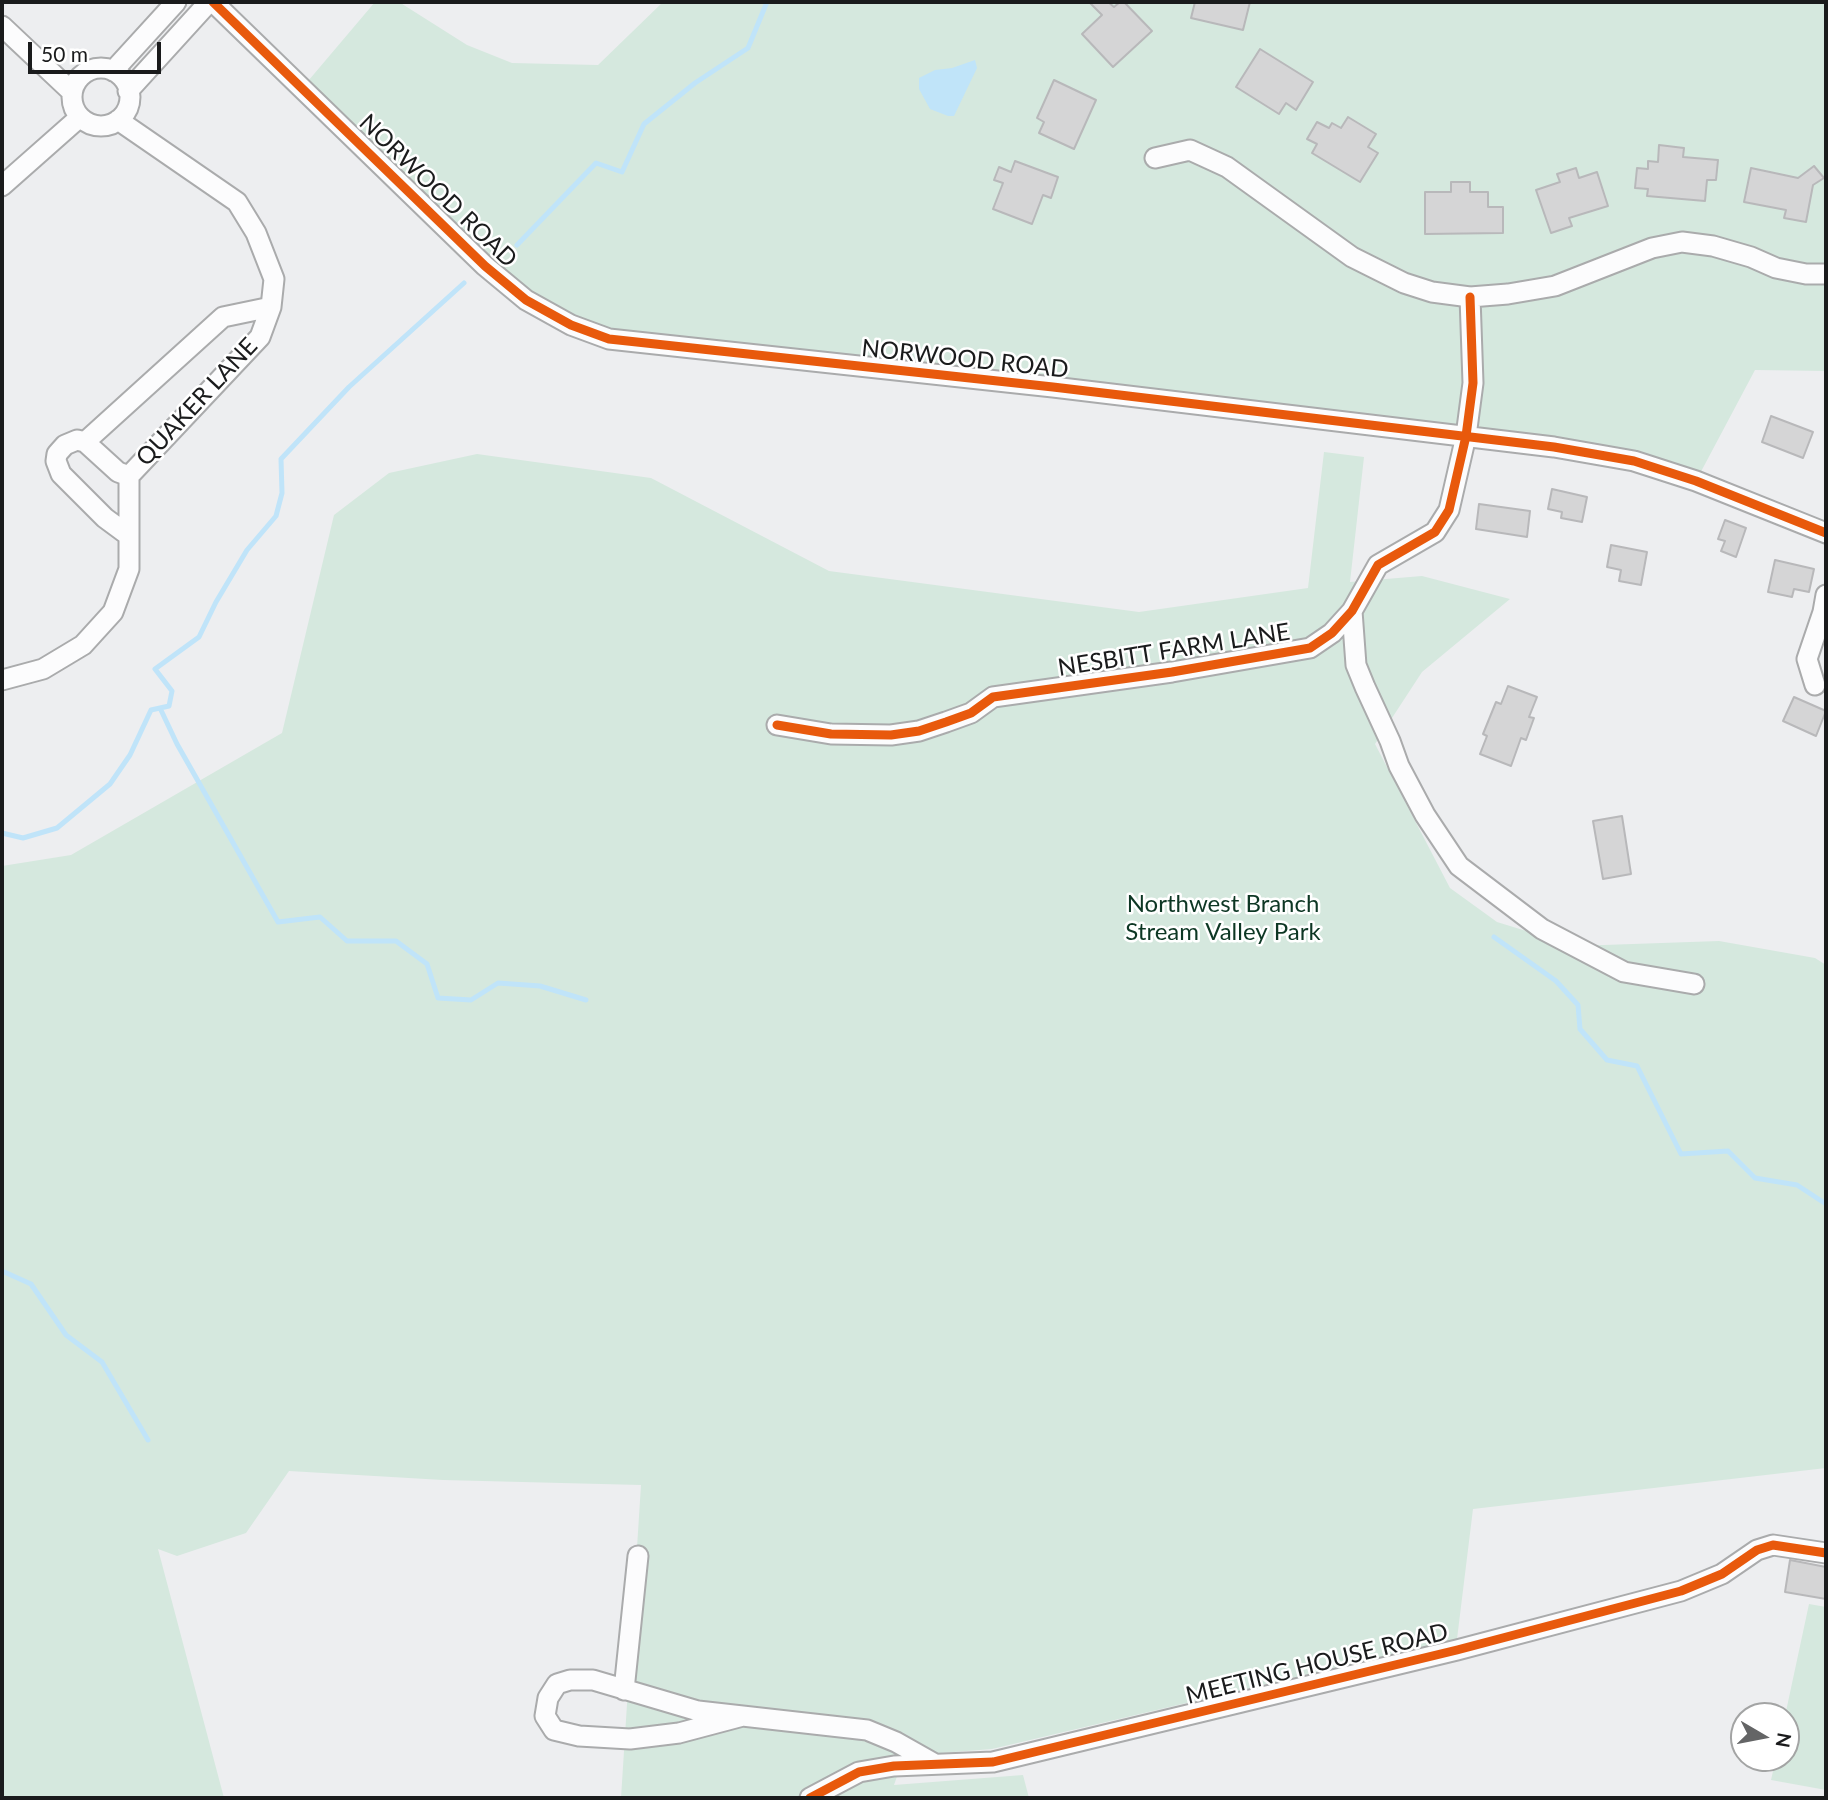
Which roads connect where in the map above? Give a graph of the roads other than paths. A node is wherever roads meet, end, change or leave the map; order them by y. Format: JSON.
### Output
{"nodes":[{"id":1,"x":176,"y":2,"type":"edge"},
{"id":2,"x":211,"y":2,"type":"edge"},
{"id":3,"x":3,"y":30,"type":"edge"},
{"id":4,"x":113,"y":71,"type":"junction"},
{"id":5,"x":128,"y":91,"type":"junction"},
{"id":6,"x":72,"y":92,"type":"junction"},
{"id":7,"x":80,"y":117,"type":"junction"},
{"id":8,"x":118,"y":120,"type":"junction"},
{"id":9,"x":1155,"y":158,"type":"dead end"},
{"id":10,"x":2,"y":186,"type":"edge"},
{"id":11,"x":1826,"y":274,"type":"edge"},
{"id":12,"x":1470,"y":297,"type":"junction"},
{"id":13,"x":271,"y":307,"type":"junction"},
{"id":14,"x":1466,"y":436,"type":"junction"},
{"id":15,"x":85,"y":442,"type":"junction"},
{"id":16,"x":129,"y":476,"type":"junction"},
{"id":17,"x":1826,"y":533,"type":"edge"},
{"id":18,"x":128,"y":535,"type":"junction"},
{"id":19,"x":1826,"y":595,"type":"edge"},
{"id":20,"x":1352,"y":611,"type":"junction"},
{"id":21,"x":2,"y":680,"type":"edge"},
{"id":22,"x":1815,"y":685,"type":"dead end"},
{"id":23,"x":777,"y":724,"type":"dead end"},
{"id":24,"x":1694,"y":984,"type":"dead end"},
{"id":25,"x":1826,"y":1553,"type":"edge"},
{"id":26,"x":638,"y":1556,"type":"dead end"},
{"id":27,"x":624,"y":1690,"type":"junction"},
{"id":28,"x":743,"y":1716,"type":"junction"},
{"id":29,"x":936,"y":1764,"type":"junction"},
{"id":30,"x":810,"y":1798,"type":"edge"}],
"edges":[{"from":1,"to":4,"type":"street"},
{"from":2,"to":5,"type":"street"},
{"from":2,"to":14,"type":"street","name":"NORWOOD ROAD"},
{"from":3,"to":6,"type":"street"},
{"from":4,"to":5,"type":"street"},
{"from":4,"to":6,"type":"street"},
{"from":5,"to":8,"type":"street"},
{"from":6,"to":7,"type":"street"},
{"from":7,"to":8,"type":"street"},
{"from":7,"to":10,"type":"street"},
{"from":8,"to":13,"type":"street"},
{"from":9,"to":12,"type":"street"},
{"from":11,"to":12,"type":"street"},
{"from":12,"to":14,"type":"street","name":"NESBITT FARM LANE"},
{"from":13,"to":15,"type":"street"},
{"from":13,"to":16,"type":"street","name":"QUAKER LANE"},
{"from":14,"to":17,"type":"street","name":"NORWOOD ROAD"},
{"from":14,"to":20,"type":"street","name":"NESBITT FARM LANE"},
{"from":15,"to":16,"type":"street"},
{"from":15,"to":18,"type":"street"},
{"from":16,"to":18,"type":"street","name":"QUAKER LANE"},
{"from":18,"to":21,"type":"street","name":"QUAKER LANE"},
{"from":19,"to":22,"type":"street"},
{"from":20,"to":23,"type":"street","name":"NESBITT FARM LANE"},
{"from":20,"to":24,"type":"street"},
{"from":25,"to":29,"type":"street","name":"MEETING HOUSE ROAD"},
{"from":26,"to":27,"type":"street"},
{"from":27,"to":28,"type":"street"},
{"from":27,"to":28,"type":"street"},
{"from":28,"to":29,"type":"street"},
{"from":29,"to":30,"type":"street","name":"MEETING HOUSE ROAD"}]}
